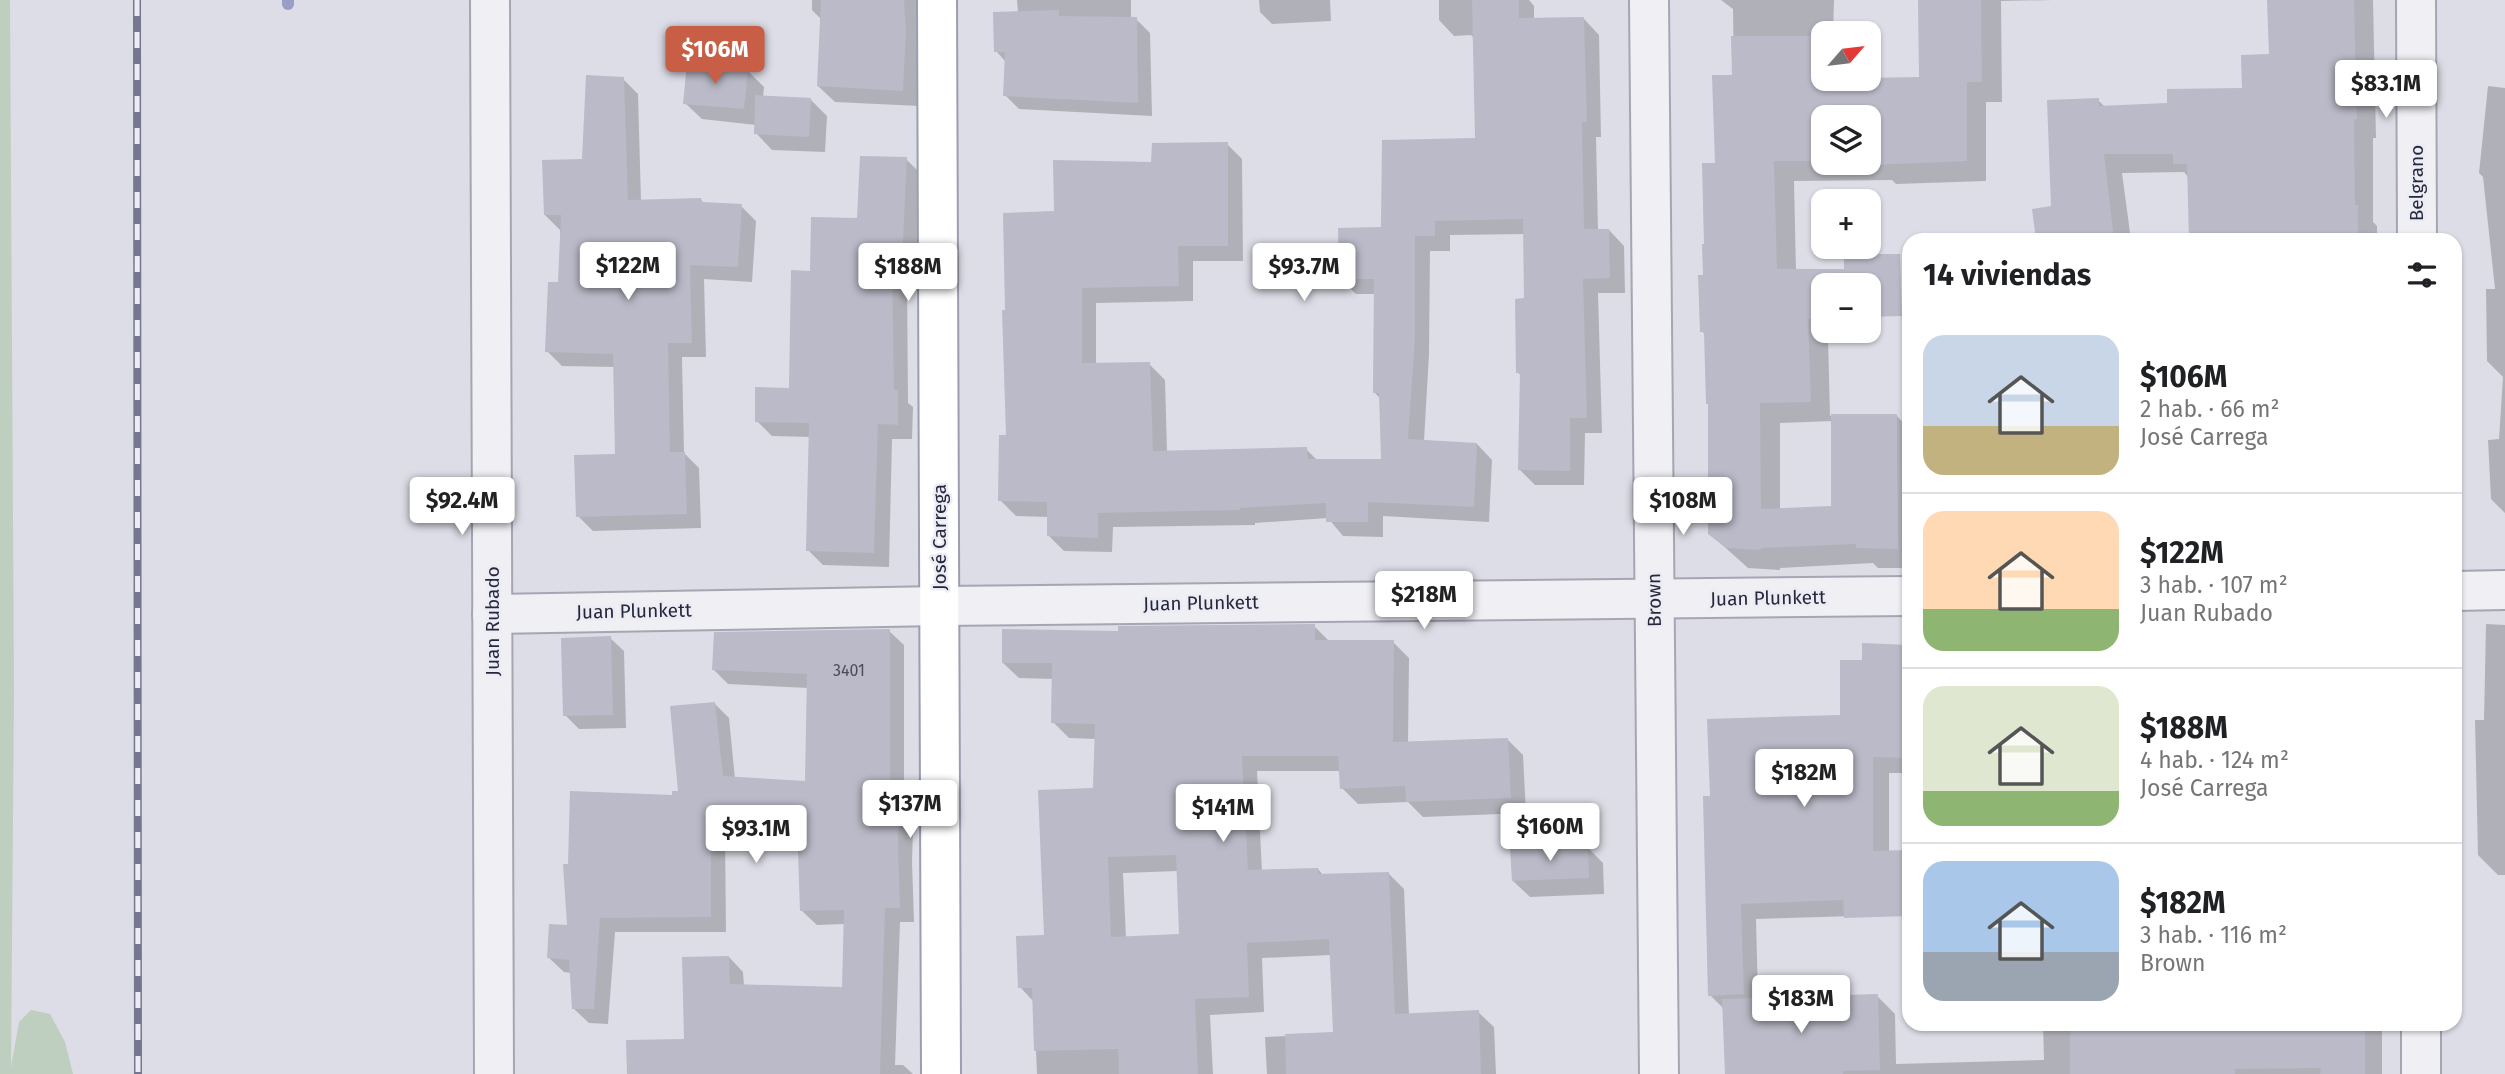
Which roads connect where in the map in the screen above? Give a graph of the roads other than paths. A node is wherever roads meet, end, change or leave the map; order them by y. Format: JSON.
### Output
{"nodes":[{"id":1,"x":490,"y":0,"type":"edge"},
{"id":2,"x":937,"y":0,"type":"edge"},
{"id":3,"x":1648,"y":0,"type":"edge"},
{"id":4,"x":2416,"y":0,"type":"edge"},
{"id":5,"x":2417,"y":233,"type":"edge"},
{"id":6,"x":2505,"y":590,"type":"edge"},
{"id":7,"x":2462,"y":591,"type":"edge"},
{"id":8,"x":1902,"y":596,"type":"edge"},
{"id":9,"x":1654,"y":599,"type":"junction"},
{"id":10,"x":939,"y":606,"type":"junction"},
{"id":11,"x":492,"y":614,"type":"junction"},
{"id":12,"x":2421,"y":1031,"type":"edge"},
{"id":13,"x":494,"y":1074,"type":"edge"},
{"id":14,"x":941,"y":1074,"type":"edge"},
{"id":15,"x":1659,"y":1074,"type":"edge"},
{"id":16,"x":2421,"y":1074,"type":"edge"}],
"edges":[{"from":1,"to":11,"type":"street","name":"Juan Rubado"},
{"from":2,"to":10,"type":"main road","name":"José Carrega"},
{"from":3,"to":9,"type":"street","name":"Brown"},
{"from":4,"to":5,"type":"street","name":"Belgrano"},
{"from":6,"to":7,"type":"street"},
{"from":8,"to":9,"type":"street","name":"Juan Plunkett"},
{"from":9,"to":10,"type":"street","name":"Juan Plunkett"},
{"from":9,"to":15,"type":"street","name":"Brown"},
{"from":10,"to":11,"type":"street","name":"Juan Plunkett"},
{"from":10,"to":14,"type":"main road","name":"José Carrega"},
{"from":11,"to":13,"type":"street","name":"Juan Rubado"},
{"from":12,"to":16,"type":"street"}]}
